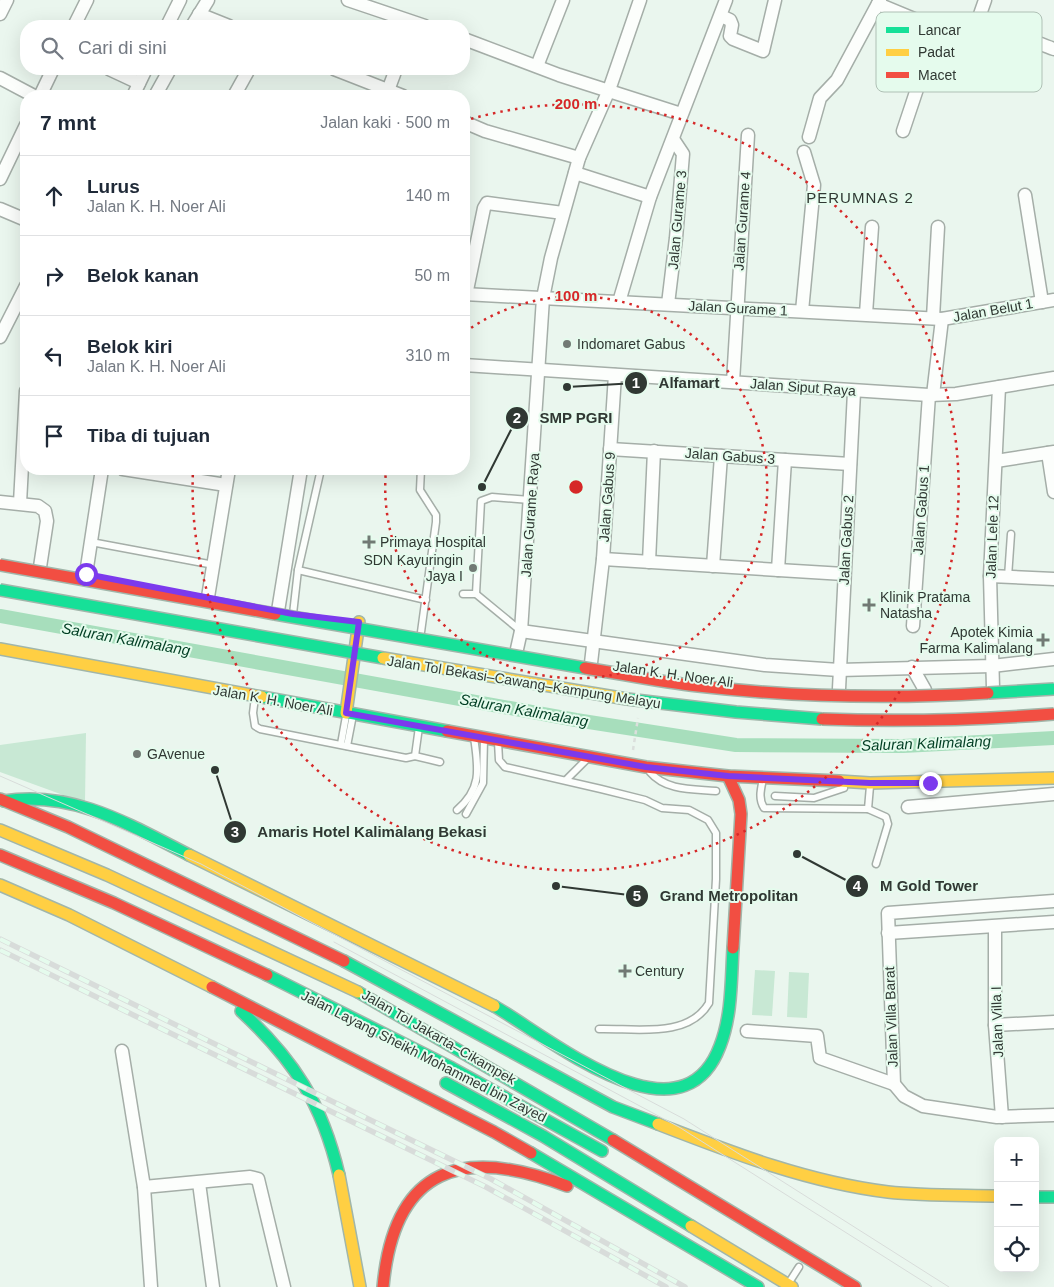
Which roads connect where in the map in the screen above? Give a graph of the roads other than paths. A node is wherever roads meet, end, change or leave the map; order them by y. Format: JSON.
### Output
{"nodes":[{"id":1,"x":87,"y":0,"type":"edge"},
{"id":2,"x":180,"y":0,"type":"edge"},
{"id":3,"x":208,"y":0,"type":"edge"},
{"id":4,"x":563,"y":0,"type":"edge"},
{"id":5,"x":640,"y":0,"type":"edge"},
{"id":6,"x":726,"y":0,"type":"edge"},
{"id":7,"x":775,"y":0,"type":"edge"},
{"id":8,"x":985,"y":0,"type":"edge"},
{"id":9,"x":5,"y":1,"type":"edge"},
{"id":10,"x":353,"y":1,"type":"edge"},
{"id":11,"x":879,"y":2,"type":"edge"},
{"id":12,"x":901,"y":12,"type":"edge"},
{"id":13,"x":981,"y":12,"type":"edge"},
{"id":14,"x":0,"y":14,"type":"edge"},
{"id":15,"x":199,"y":14,"type":"junction"},
{"id":16,"x":721,"y":16,"type":"junction"},
{"id":17,"x":77,"y":20,"type":"edge"},
{"id":18,"x":171,"y":20,"type":"edge"},
{"id":19,"x":196,"y":20,"type":"edge"},
{"id":20,"x":214,"y":20,"type":"edge"},
{"id":21,"x":401,"y":20,"type":"edge"},
{"id":22,"x":470,"y":41,"type":"edge"},
{"id":23,"x":1042,"y":45,"type":"edge"},
{"id":24,"x":1054,"y":49,"type":"edge"},
{"id":25,"x":537,"y":66,"type":"junction"},
{"id":26,"x":50,"y":75,"type":"edge"},
{"id":27,"x":121,"y":75,"type":"edge"},
{"id":28,"x":143,"y":75,"type":"edge"},
{"id":29,"x":167,"y":75,"type":"edge"},
{"id":30,"x":246,"y":75,"type":"edge"},
{"id":31,"x":347,"y":75,"type":"edge"},
{"id":32,"x":394,"y":75,"type":"edge"},
{"id":33,"x":0,"y":78,"type":"edge"},
{"id":34,"x":139,"y":84,"type":"junction"},
{"id":35,"x":23,"y":90,"type":"edge"},
{"id":36,"x":43,"y":90,"type":"edge"},
{"id":37,"x":136,"y":90,"type":"edge"},
{"id":38,"x":158,"y":90,"type":"edge"},
{"id":39,"x":237,"y":90,"type":"edge"},
{"id":40,"x":380,"y":90,"type":"edge"},
{"id":41,"x":388,"y":90,"type":"edge"},
{"id":42,"x":609,"y":90,"type":"junction"},
{"id":43,"x":916,"y":92,"type":"edge"},
{"id":44,"x":682,"y":114,"type":"junction"},
{"id":45,"x":470,"y":125,"type":"edge"},
{"id":46,"x":903,"y":131,"type":"dead end"},
{"id":47,"x":748,"y":135,"type":"dead end"},
{"id":48,"x":20,"y":137,"type":"edge"},
{"id":49,"x":808,"y":137,"type":"dead end"},
{"id":50,"x":673,"y":139,"type":"junction"},
{"id":51,"x":804,"y":152,"type":"dead end"},
{"id":52,"x":579,"y":158,"type":"junction"},
{"id":53,"x":575,"y":173,"type":"junction"},
{"id":54,"x":0,"y":179,"type":"edge"},
{"id":55,"x":1025,"y":195,"type":"dead end"},
{"id":56,"x":650,"y":198,"type":"junction"},
{"id":57,"x":0,"y":208,"type":"edge"},
{"id":58,"x":563,"y":213,"type":"junction"},
{"id":59,"x":20,"y":217,"type":"edge"},
{"id":60,"x":938,"y":227,"type":"dead end"},
{"id":61,"x":872,"y":228,"type":"dead end"},
{"id":62,"x":470,"y":271,"type":"edge"},
{"id":63,"x":470,"y":294,"type":"edge"},
{"id":64,"x":20,"y":298,"type":"edge"},
{"id":65,"x":544,"y":298,"type":"junction"},
{"id":66,"x":1048,"y":301,"type":"edge"},
{"id":67,"x":619,"y":302,"type":"junction"},
{"id":68,"x":668,"y":304,"type":"junction"},
{"id":69,"x":737,"y":308,"type":"junction"},
{"id":70,"x":802,"y":311,"type":"junction"},
{"id":71,"x":866,"y":314,"type":"junction"},
{"id":72,"x":937,"y":318,"type":"junction"},
{"id":73,"x":0,"y":337,"type":"edge"},
{"id":74,"x":470,"y":365,"type":"edge"},
{"id":75,"x":539,"y":370,"type":"junction"},
{"id":76,"x":615,"y":375,"type":"junction"},
{"id":77,"x":1054,"y":378,"type":"edge"},
{"id":78,"x":732,"y":382,"type":"junction"},
{"id":79,"x":999,"y":387,"type":"junction"},
{"id":80,"x":854,"y":392,"type":"junction"},
{"id":81,"x":931,"y":395,"type":"junction"},
{"id":82,"x":610,"y":448,"type":"junction"},
{"id":83,"x":654,"y":451,"type":"junction"},
{"id":84,"x":1051,"y":452,"type":"edge"},
{"id":85,"x":721,"y":456,"type":"junction"},
{"id":86,"x":785,"y":460,"type":"junction"},
{"id":87,"x":996,"y":461,"type":"junction"},
{"id":88,"x":850,"y":464,"type":"junction"},
{"id":89,"x":20,"y":466,"type":"edge"},
{"id":90,"x":101,"y":475,"type":"edge"},
{"id":91,"x":164,"y":475,"type":"edge"},
{"id":92,"x":228,"y":475,"type":"edge"},
{"id":93,"x":300,"y":475,"type":"edge"},
{"id":94,"x":320,"y":475,"type":"edge"},
{"id":95,"x":420,"y":475,"type":"edge"},
{"id":96,"x":226,"y":484,"type":"junction"},
{"id":97,"x":1054,"y":492,"type":"edge"},
{"id":98,"x":531,"y":500,"type":"junction"},
{"id":99,"x":0,"y":502,"type":"edge"},
{"id":100,"x":17,"y":503,"type":"junction"},
{"id":101,"x":1011,"y":534,"type":"dead end"},
{"id":102,"x":91,"y":542,"type":"junction"},
{"id":103,"x":0,"y":558,"type":"edge"},
{"id":104,"x":603,"y":560,"type":"junction"},
{"id":105,"x":649,"y":562,"type":"junction"},
{"id":106,"x":214,"y":564,"type":"junction"},
{"id":107,"x":0,"y":565,"type":"edge"},
{"id":108,"x":713,"y":566,"type":"junction"},
{"id":109,"x":40,"y":567,"type":"junction"},
{"id":110,"x":298,"y":570,"type":"junction"},
{"id":111,"x":778,"y":570,"type":"junction"},
{"id":112,"x":86,"y":574,"type":"junction"},
{"id":113,"x":844,"y":574,"type":"junction"},
{"id":114,"x":990,"y":576,"type":"junction"},
{"id":115,"x":1008,"y":576,"type":"junction"},
{"id":116,"x":1054,"y":579,"type":"edge"},
{"id":117,"x":0,"y":590,"type":"edge"},
{"id":118,"x":463,"y":594,"type":"dead end"},
{"id":119,"x":476,"y":594,"type":"junction"},
{"id":120,"x":208,"y":597,"type":"junction"},
{"id":121,"x":426,"y":600,"type":"junction"},
{"id":122,"x":278,"y":611,"type":"junction"},
{"id":123,"x":293,"y":614,"type":"junction"},
{"id":124,"x":363,"y":623,"type":"junction"},
{"id":125,"x":913,"y":626,"type":"dead end"},
{"id":126,"x":521,"y":631,"type":"junction"},
{"id":127,"x":420,"y":632,"type":"junction"},
{"id":128,"x":594,"y":642,"type":"junction"},
{"id":129,"x":0,"y":649,"type":"edge"},
{"id":130,"x":517,"y":649,"type":"junction"},
{"id":131,"x":1054,"y":660,"type":"edge"},
{"id":132,"x":592,"y":663,"type":"junction"},
{"id":133,"x":992,"y":666,"type":"junction"},
{"id":134,"x":912,"y":667,"type":"junction"},
{"id":135,"x":839,"y":670,"type":"junction"},
{"id":136,"x":1054,"y":682,"type":"edge"},
{"id":137,"x":993,"y":688,"type":"junction"},
{"id":138,"x":838,"y":689,"type":"junction"},
{"id":139,"x":925,"y":690,"type":"junction"},
{"id":140,"x":1054,"y":690,"type":"edge"},
{"id":141,"x":255,"y":697,"type":"junction"},
{"id":142,"x":351,"y":708,"type":"junction"},
{"id":143,"x":1054,"y":714,"type":"edge"},
{"id":144,"x":420,"y":726,"type":"junction"},
{"id":145,"x":479,"y":737,"type":"junction"},
{"id":146,"x":498,"y":740,"type":"junction"},
{"id":147,"x":344,"y":745,"type":"junction"},
{"id":148,"x":415,"y":756,"type":"junction"},
{"id":149,"x":590,"y":757,"type":"junction"},
{"id":150,"x":499,"y":760,"type":"junction"},
{"id":151,"x":440,"y":762,"type":"dead end"},
{"id":152,"x":485,"y":762,"type":"junction"},
{"id":153,"x":646,"y":767,"type":"junction"},
{"id":154,"x":728,"y":776,"type":"junction"},
{"id":155,"x":764,"y":778,"type":"junction"},
{"id":156,"x":1054,"y":778,"type":"edge"},
{"id":157,"x":566,"y":780,"type":"junction"},
{"id":158,"x":866,"y":783,"type":"junction"},
{"id":159,"x":716,"y":791,"type":"dead end"},
{"id":160,"x":1054,"y":794,"type":"edge"},
{"id":161,"x":775,"y":796,"type":"dead end"},
{"id":162,"x":2,"y":800,"type":"edge"},
{"id":163,"x":908,"y":806,"type":"dead end"},
{"id":164,"x":868,"y":809,"type":"junction"},
{"id":165,"x":457,"y":810,"type":"dead end"},
{"id":166,"x":466,"y":814,"type":"dead end"},
{"id":167,"x":0,"y":830,"type":"edge"},
{"id":168,"x":0,"y":855,"type":"edge"},
{"id":169,"x":876,"y":864,"type":"dead end"},
{"id":170,"x":7,"y":871,"type":"dead end"},
{"id":171,"x":39,"y":884,"type":"dead end"},
{"id":172,"x":0,"y":885,"type":"edge"},
{"id":173,"x":1054,"y":901,"type":"edge"},
{"id":174,"x":1054,"y":922,"type":"edge"},
{"id":175,"x":995,"y":927,"type":"junction"},
{"id":176,"x":888,"y":933,"type":"junction"},
{"id":177,"x":156,"y":957,"type":"junction"},
{"id":178,"x":1054,"y":1022,"type":"edge"},
{"id":179,"x":995,"y":1025,"type":"junction"},
{"id":180,"x":599,"y":1029,"type":"dead end"},
{"id":181,"x":747,"y":1031,"type":"dead end"},
{"id":182,"x":122,"y":1051,"type":"dead end"},
{"id":183,"x":439,"y":1080,"type":"dead end"},
{"id":184,"x":894,"y":1084,"type":"junction"},
{"id":185,"x":1054,"y":1115,"type":"edge"},
{"id":186,"x":1002,"y":1117,"type":"junction"},
{"id":187,"x":609,"y":1155,"type":"dead end"},
{"id":188,"x":199,"y":1182,"type":"junction"},
{"id":189,"x":144,"y":1187,"type":"junction"},
{"id":190,"x":994,"y":1196,"type":"edge"},
{"id":191,"x":1039,"y":1197,"type":"edge"},
{"id":192,"x":1054,"y":1197,"type":"edge"},
{"id":193,"x":628,"y":1211,"type":"junction"},
{"id":194,"x":795,"y":1264,"type":"joint"},
{"id":195,"x":790,"y":1286,"type":"edge"},
{"id":196,"x":151,"y":1287,"type":"edge"},
{"id":197,"x":213,"y":1287,"type":"edge"},
{"id":198,"x":284,"y":1287,"type":"edge"},
{"id":199,"x":360,"y":1287,"type":"edge"},
{"id":200,"x":383,"y":1287,"type":"edge"},
{"id":201,"x":758,"y":1287,"type":"edge"},
{"id":202,"x":833,"y":1287,"type":"edge"},
{"id":203,"x":855,"y":1287,"type":"edge"}],
"edges":[{"from":1,"to":17,"type":"street"},
{"from":2,"to":18,"type":"street"},
{"from":3,"to":15,"type":"street"},
{"from":4,"to":25,"type":"street"},
{"from":5,"to":42,"type":"street","name":"Jalan Gurame Raya"},
{"from":6,"to":16,"type":"street"},
{"from":7,"to":16,"type":"street"},
{"from":8,"to":13,"type":"street"},
{"from":9,"to":14,"type":"street"},
{"from":10,"to":21,"type":"street"},
{"from":11,"to":12,"type":"street"},
{"from":11,"to":49,"type":"street"},
{"from":15,"to":19,"type":"street"},
{"from":15,"to":20,"type":"street"},
{"from":16,"to":44,"type":"street"},
{"from":22,"to":25,"type":"street"},
{"from":23,"to":24,"type":"street"},
{"from":25,"to":42,"type":"street"},
{"from":26,"to":36,"type":"street"},
{"from":27,"to":34,"type":"street"},
{"from":28,"to":34,"type":"street"},
{"from":29,"to":38,"type":"street"},
{"from":30,"to":39,"type":"street"},
{"from":31,"to":40,"type":"street"},
{"from":32,"to":41,"type":"street"},
{"from":33,"to":35,"type":"street"},
{"from":34,"to":37,"type":"street"},
{"from":42,"to":44,"type":"street"},
{"from":42,"to":52,"type":"street","name":"Jalan Gurame Raya"},
{"from":43,"to":46,"type":"street"},
{"from":44,"to":50,"type":"street"},
{"from":45,"to":52,"type":"street"},
{"from":47,"to":69,"type":"street","name":"Jalan Gurame 4"},
{"from":48,"to":54,"type":"street"},
{"from":50,"to":56,"type":"street"},
{"from":50,"to":68,"type":"street","name":"Jalan Gurame 3"},
{"from":51,"to":70,"type":"street"},
{"from":52,"to":53,"type":"street","name":"Jalan Gurame Raya"},
{"from":53,"to":56,"type":"street"},
{"from":53,"to":58,"type":"street","name":"Jalan Gurame Raya"},
{"from":55,"to":66,"type":"street"},
{"from":56,"to":67,"type":"street"},
{"from":57,"to":59,"type":"street"},
{"from":58,"to":62,"type":"street"},
{"from":58,"to":65,"type":"street","name":"Jalan Gurame Raya"},
{"from":60,"to":72,"type":"street","name":"Jalan Gabus 1"},
{"from":61,"to":71,"type":"street"},
{"from":63,"to":65,"type":"street","name":"Jalan Gurame 1"},
{"from":64,"to":73,"type":"street"},
{"from":65,"to":67,"type":"street","name":"Jalan Gurame 1"},
{"from":65,"to":75,"type":"street","name":"Jalan Gurame Raya"},
{"from":66,"to":72,"type":"street","name":"Jalan Belut 1"},
{"from":67,"to":68,"type":"street","name":"Jalan Gurame 1"},
{"from":68,"to":69,"type":"street","name":"Jalan Gurame 1"},
{"from":69,"to":70,"type":"street","name":"Jalan Gurame 1"},
{"from":69,"to":78,"type":"street","name":"Jalan Gurame 4"},
{"from":70,"to":71,"type":"street","name":"Jalan Gurame 1"},
{"from":71,"to":72,"type":"street","name":"Jalan Gurame 1"},
{"from":72,"to":81,"type":"street","name":"Jalan Gabus 1"},
{"from":74,"to":75,"type":"street","name":"Jalan Siput Raya"},
{"from":75,"to":76,"type":"street","name":"Jalan Siput Raya"},
{"from":75,"to":98,"type":"street","name":"Jalan Gurame Raya"},
{"from":76,"to":78,"type":"street","name":"Jalan Siput Raya"},
{"from":76,"to":82,"type":"street","name":"Jalan Gabus 9"},
{"from":77,"to":79,"type":"street","name":"Jalan Siput Raya"},
{"from":78,"to":80,"type":"street","name":"Jalan Siput Raya"},
{"from":79,"to":81,"type":"street","name":"Jalan Siput Raya"},
{"from":79,"to":87,"type":"street","name":"Jalan Lele 12"},
{"from":80,"to":81,"type":"street","name":"Jalan Siput Raya"},
{"from":80,"to":88,"type":"street","name":"Jalan Gabus 2"},
{"from":81,"to":125,"type":"street","name":"Jalan Gabus 1"},
{"from":82,"to":83,"type":"street","name":"Jalan Gabus 3"},
{"from":82,"to":104,"type":"street","name":"Jalan Gabus 9"},
{"from":83,"to":85,"type":"street","name":"Jalan Gabus 3"},
{"from":83,"to":105,"type":"street"},
{"from":84,"to":87,"type":"street"},
{"from":84,"to":97,"type":"street"},
{"from":85,"to":86,"type":"street","name":"Jalan Gabus 3"},
{"from":85,"to":108,"type":"street"},
{"from":86,"to":88,"type":"street","name":"Jalan Gabus 3"},
{"from":86,"to":111,"type":"street"},
{"from":87,"to":114,"type":"street","name":"Jalan Lele 12"},
{"from":88,"to":113,"type":"street","name":"Jalan Gabus 2"},
{"from":89,"to":100,"type":"street"},
{"from":90,"to":102,"type":"street"},
{"from":91,"to":96,"type":"street"},
{"from":92,"to":96,"type":"street"},
{"from":93,"to":122,"type":"street"},
{"from":94,"to":110,"type":"lane"},
{"from":95,"to":121,"type":"lane"},
{"from":96,"to":106,"type":"street"},
{"from":98,"to":119,"type":"lane"},
{"from":98,"to":126,"type":"street","name":"Jalan Gurame Raya"},
{"from":99,"to":100,"type":"street"},
{"from":100,"to":109,"type":"street"},
{"from":101,"to":115,"type":"lane"},
{"from":102,"to":106,"type":"lane"},
{"from":102,"to":112,"type":"street"},
{"from":103,"to":109,"type":"main road","name":"Jalan K. H. Noer Ali"},
{"from":104,"to":105,"type":"street"},
{"from":104,"to":128,"type":"street","name":"Jalan Gabus 9"},
{"from":105,"to":108,"type":"street"},
{"from":106,"to":120,"type":"street"},
{"from":107,"to":140,"type":"main road","name":"Jalan Tol Bekasi–Cawang–Kampung Melayu","bridge":true},
{"from":108,"to":111,"type":"street"},
{"from":109,"to":112,"type":"main road","name":"Jalan K. H. Noer Ali"},
{"from":110,"to":121,"type":"lane"},
{"from":110,"to":123,"type":"lane"},
{"from":111,"to":113,"type":"street"},
{"from":112,"to":120,"type":"main road","name":"Jalan K. H. Noer Ali"},
{"from":113,"to":135,"type":"street","name":"Jalan Gabus 2"},
{"from":114,"to":115,"type":"street"},
{"from":114,"to":133,"type":"street","name":"Jalan Lele 12"},
{"from":115,"to":116,"type":"street"},
{"from":117,"to":143,"type":"main road","name":"Jalan Tol Bekasi–Cawang–Kampung Melayu","bridge":true},
{"from":118,"to":119,"type":"lane"},
{"from":119,"to":126,"type":"lane"},
{"from":120,"to":122,"type":"main road","name":"Jalan K. H. Noer Ali"},
{"from":121,"to":127,"type":"lane"},
{"from":122,"to":123,"type":"main road","name":"Jalan K. H. Noer Ali"},
{"from":123,"to":124,"type":"main road","name":"Jalan K. H. Noer Ali"},
{"from":124,"to":127,"type":"main road","name":"Jalan K. H. Noer Ali"},
{"from":124,"to":142,"type":"main road"},
{"from":126,"to":128,"type":"street"},
{"from":126,"to":130,"type":"street","name":"Jalan Gurame Raya"},
{"from":127,"to":130,"type":"main road","name":"Jalan K. H. Noer Ali"},
{"from":128,"to":132,"type":"street","name":"Jalan Gabus 9"},
{"from":128,"to":135,"type":"street"},
{"from":129,"to":141,"type":"main road","name":"Jalan K. H. Noer Ali"},
{"from":130,"to":132,"type":"main road","name":"Jalan K. H. Noer Ali"},
{"from":131,"to":133,"type":"street"},
{"from":132,"to":138,"type":"main road","name":"Jalan K. H. Noer Ali"},
{"from":133,"to":134,"type":"street"},
{"from":133,"to":137,"type":"street","name":"Jalan Lele 12"},
{"from":134,"to":135,"type":"street"},
{"from":134,"to":139,"type":"street"},
{"from":135,"to":138,"type":"street","name":"Jalan Gabus 2"},
{"from":136,"to":137,"type":"main road","name":"Jalan K. H. Noer Ali"},
{"from":137,"to":139,"type":"main road","name":"Jalan K. H. Noer Ali"},
{"from":138,"to":139,"type":"main road","name":"Jalan K. H. Noer Ali"},
{"from":141,"to":142,"type":"main road","name":"Jalan K. H. Noer Ali"},
{"from":141,"to":147,"type":"lane"},
{"from":142,"to":144,"type":"main road","name":"Jalan K. H. Noer Ali"},
{"from":142,"to":147,"type":"lane"},
{"from":144,"to":145,"type":"main road","name":"Jalan K. H. Noer Ali"},
{"from":144,"to":148,"type":"lane"},
{"from":145,"to":146,"type":"main road","name":"Jalan K. H. Noer Ali"},
{"from":145,"to":152,"type":"lane"},
{"from":145,"to":165,"type":"lane"},
{"from":146,"to":149,"type":"main road","name":"Jalan K. H. Noer Ali"},
{"from":146,"to":150,"type":"lane"},
{"from":147,"to":148,"type":"lane"},
{"from":148,"to":151,"type":"lane"},
{"from":149,"to":153,"type":"main road","name":"Jalan K. H. Noer Ali"},
{"from":149,"to":157,"type":"lane"},
{"from":150,"to":152,"type":"lane"},
{"from":150,"to":157,"type":"lane"},
{"from":152,"to":166,"type":"lane"},
{"from":153,"to":154,"type":"main road","name":"Jalan K. H. Noer Ali"},
{"from":153,"to":159,"type":"lane"},
{"from":154,"to":155,"type":"main road","name":"Jalan K. H. Noer Ali"},
{"from":154,"to":162,"type":"main road"},
{"from":155,"to":158,"type":"main road","name":"Jalan K. H. Noer Ali"},
{"from":155,"to":164,"type":"lane"},
{"from":156,"to":158,"type":"main road","name":"Jalan K. H. Noer Ali"},
{"from":157,"to":180,"type":"lane"},
{"from":158,"to":161,"type":"lane"},
{"from":158,"to":164,"type":"lane"},
{"from":160,"to":163,"type":"street"},
{"from":162,"to":190,"type":"main road"},
{"from":164,"to":169,"type":"lane"},
{"from":167,"to":203,"type":"main road","name":"Jalan Tol Jakarta–Cikampek"},
{"from":168,"to":187,"type":"main road","name":"Jalan Layang Sheikh Mohammed bin Zayed"},
{"from":170,"to":171,"type":"main road"},
{"from":172,"to":177,"type":"main road"},
{"from":173,"to":176,"type":"street","name":"Jalan Villa Barat"},
{"from":174,"to":175,"type":"street"},
{"from":175,"to":176,"type":"street"},
{"from":175,"to":179,"type":"street","name":"Jalan Villa I"},
{"from":176,"to":184,"type":"street","name":"Jalan Villa Barat"},
{"from":177,"to":193,"type":"main road"},
{"from":177,"to":199,"type":"main road"},
{"from":178,"to":179,"type":"street"},
{"from":179,"to":186,"type":"street","name":"Jalan Villa I"},
{"from":181,"to":184,"type":"street"},
{"from":182,"to":189,"type":"street"},
{"from":183,"to":195,"type":"main road","name":"Jalan Layang Sheikh Mohammed bin Zayed"},
{"from":184,"to":186,"type":"street","name":"Jalan Villa Barat"},
{"from":185,"to":186,"type":"street"},
{"from":188,"to":189,"type":"street"},
{"from":188,"to":197,"type":"street"},
{"from":188,"to":198,"type":"street"},
{"from":189,"to":196,"type":"street"},
{"from":191,"to":192,"type":"main road"},
{"from":193,"to":200,"type":"main road"},
{"from":193,"to":201,"type":"main road"},
{"from":194,"to":195,"type":"lane"},
{"from":194,"to":202,"type":"main road"}]}
